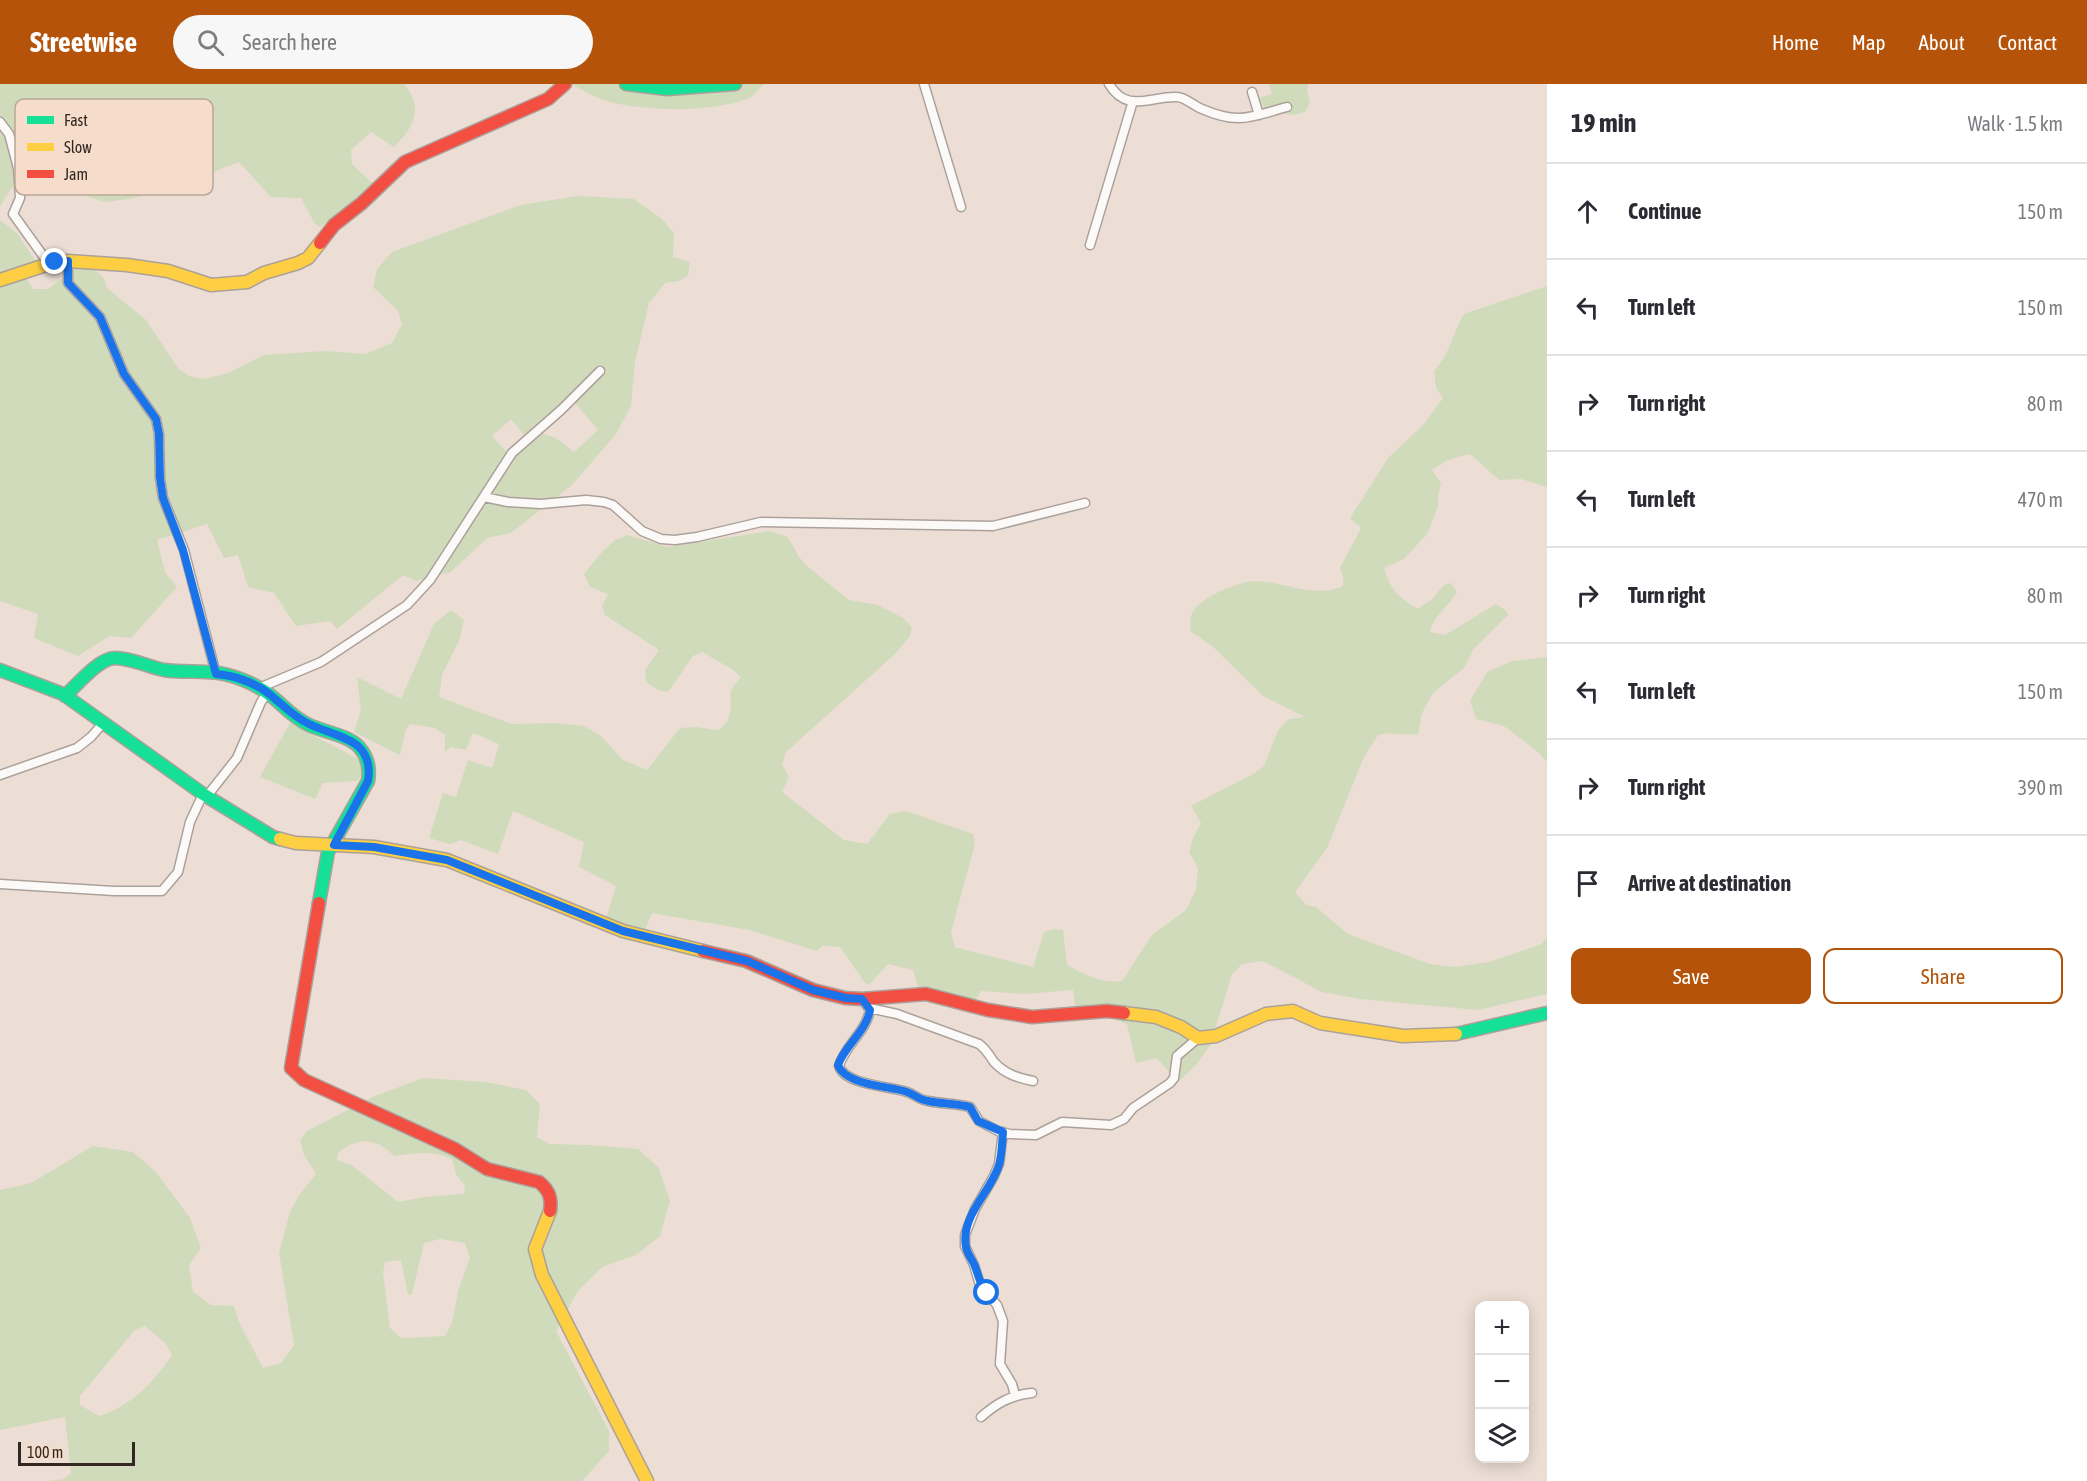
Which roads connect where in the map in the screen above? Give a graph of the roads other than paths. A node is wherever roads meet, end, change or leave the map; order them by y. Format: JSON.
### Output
{"nodes":[{"id":1,"x":565,"y":84,"type":"edge"},
{"id":2,"x":626,"y":84,"type":"edge"},
{"id":3,"x":735,"y":84,"type":"edge"},
{"id":4,"x":924,"y":84,"type":"edge"},
{"id":5,"x":1109,"y":84,"type":"edge"},
{"id":6,"x":1252,"y":92,"type":"dead end"},
{"id":7,"x":1133,"y":101,"type":"junction"},
{"id":8,"x":1287,"y":107,"type":"dead end"},
{"id":9,"x":1259,"y":115,"type":"junction"},
{"id":10,"x":0,"y":122,"type":"edge"},
{"id":11,"x":15,"y":157,"type":"edge"},
{"id":12,"x":20,"y":195,"type":"edge"},
{"id":13,"x":961,"y":207,"type":"dead end"},
{"id":14,"x":1090,"y":245,"type":"dead end"},
{"id":15,"x":68,"y":261,"type":"junction"},
{"id":16,"x":49,"y":264,"type":"junction"},
{"id":17,"x":0,"y":280,"type":"edge"},
{"id":18,"x":600,"y":371,"type":"dead end"},
{"id":19,"x":484,"y":497,"type":"junction"},
{"id":20,"x":1085,"y":503,"type":"dead end"},
{"id":21,"x":0,"y":670,"type":"edge"},
{"id":22,"x":216,"y":674,"type":"junction"},
{"id":23,"x":263,"y":690,"type":"junction"},
{"id":24,"x":65,"y":696,"type":"junction"},
{"id":25,"x":104,"y":722,"type":"junction"},
{"id":26,"x":0,"y":775,"type":"edge"},
{"id":27,"x":205,"y":795,"type":"junction"},
{"id":28,"x":334,"y":845,"type":"junction"},
{"id":29,"x":0,"y":884,"type":"edge"},
{"id":30,"x":865,"y":1003,"type":"junction"},
{"id":31,"x":1547,"y":1013,"type":"edge"},
{"id":32,"x":1198,"y":1038,"type":"junction"},
{"id":33,"x":1033,"y":1081,"type":"dead end"},
{"id":34,"x":1003,"y":1132,"type":"junction"},
{"id":35,"x":1032,"y":1393,"type":"dead end"},
{"id":36,"x":1015,"y":1395,"type":"junction"},
{"id":37,"x":981,"y":1418,"type":"dead end"},
{"id":38,"x":646,"y":1481,"type":"edge"}],
"edges":[{"from":1,"to":15,"type":"street"},
{"from":2,"to":3,"type":"street"},
{"from":4,"to":13,"type":"street"},
{"from":5,"to":7,"type":"street"},
{"from":6,"to":9,"type":"street"},
{"from":7,"to":9,"type":"street"},
{"from":7,"to":14,"type":"street"},
{"from":8,"to":9,"type":"street"},
{"from":10,"to":11,"type":"street"},
{"from":12,"to":16,"type":"street"},
{"from":15,"to":16,"type":"street"},
{"from":15,"to":22,"type":"street"},
{"from":16,"to":17,"type":"street"},
{"from":18,"to":19,"type":"street"},
{"from":19,"to":20,"type":"street"},
{"from":19,"to":23,"type":"street"},
{"from":21,"to":24,"type":"street"},
{"from":22,"to":23,"type":"street"},
{"from":22,"to":24,"type":"street"},
{"from":23,"to":27,"type":"street"},
{"from":23,"to":28,"type":"street"},
{"from":24,"to":25,"type":"street"},
{"from":25,"to":26,"type":"street"},
{"from":25,"to":27,"type":"street"},
{"from":27,"to":28,"type":"street"},
{"from":27,"to":29,"type":"street"},
{"from":28,"to":30,"type":"street"},
{"from":28,"to":38,"type":"street"},
{"from":30,"to":32,"type":"street"},
{"from":30,"to":33,"type":"street"},
{"from":30,"to":34,"type":"street"},
{"from":31,"to":32,"type":"street"},
{"from":32,"to":34,"type":"street"},
{"from":34,"to":36,"type":"street"},
{"from":35,"to":36,"type":"street"},
{"from":36,"to":37,"type":"street"}]}
